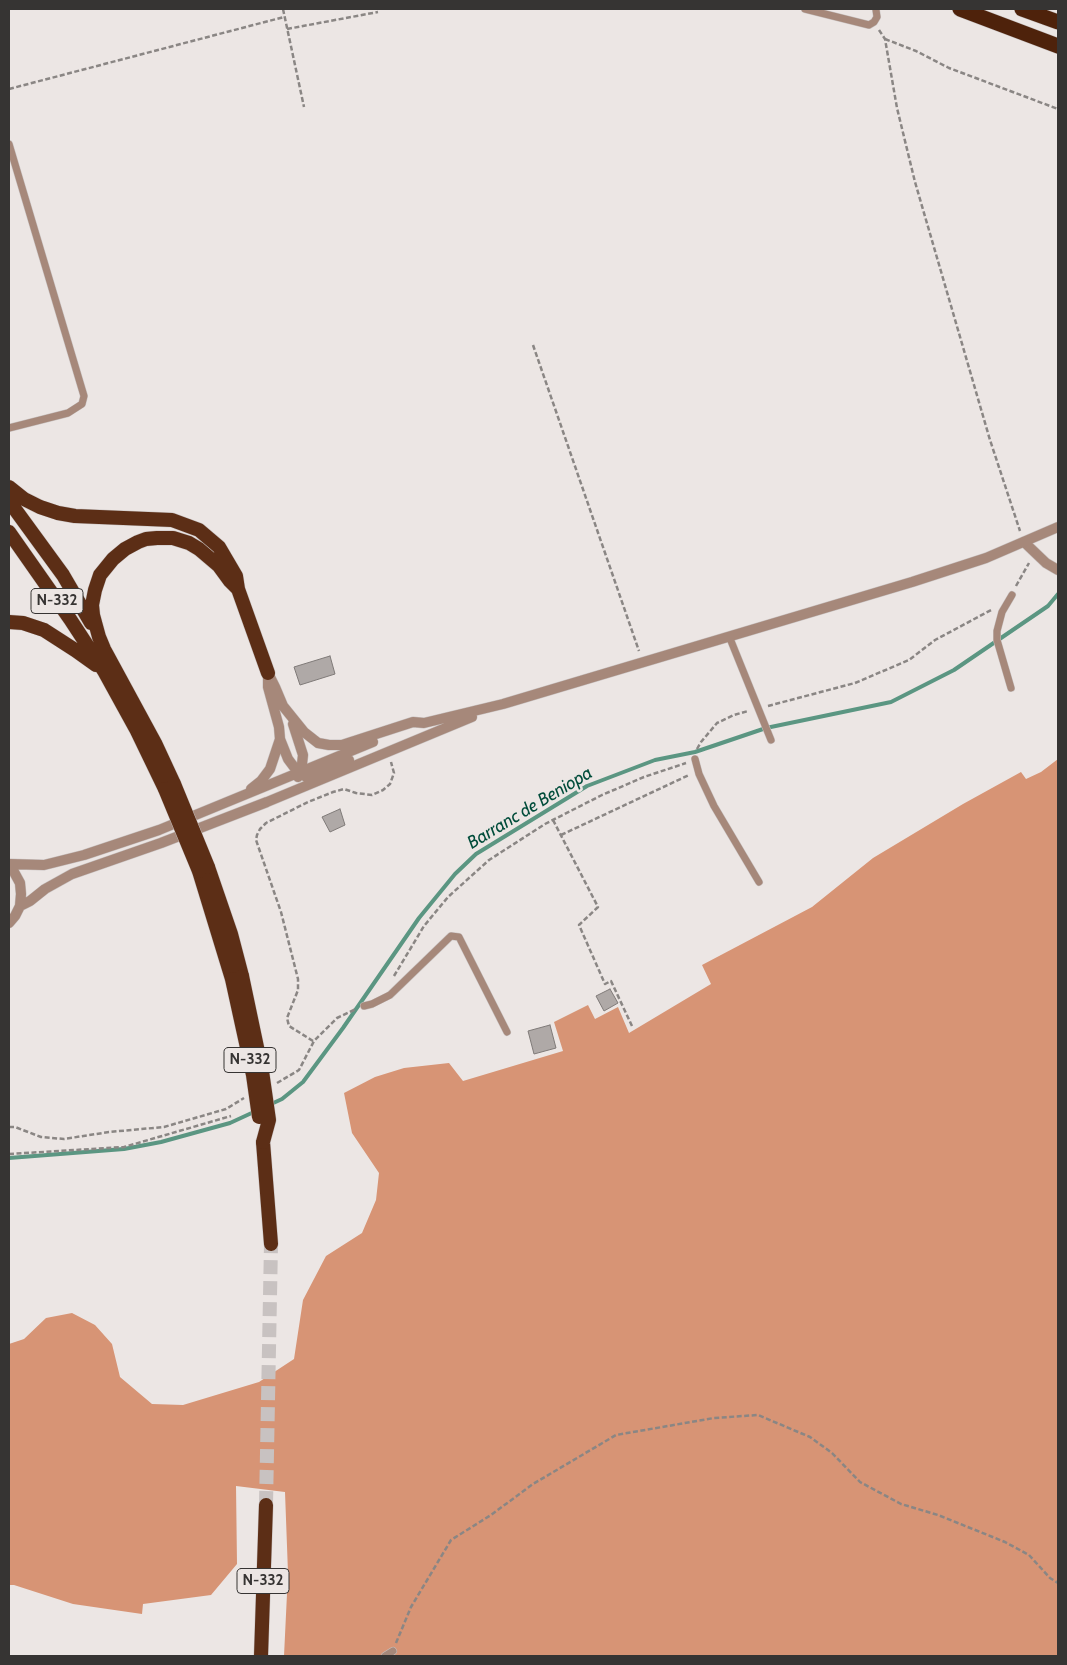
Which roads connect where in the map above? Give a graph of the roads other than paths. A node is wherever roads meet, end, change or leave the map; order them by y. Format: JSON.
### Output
{"nodes":[{"id":1,"x":805,"y":9,"type":"edge"},
{"id":2,"x":960,"y":9,"type":"edge"},
{"id":3,"x":1022,"y":9,"type":"edge"},
{"id":4,"x":876,"y":10,"type":"edge"},
{"id":5,"x":1058,"y":22,"type":"edge"},
{"id":6,"x":1058,"y":46,"type":"edge"},
{"id":7,"x":9,"y":144,"type":"edge"},
{"id":8,"x":9,"y":428,"type":"edge"},
{"id":9,"x":9,"y":487,"type":"edge"},
{"id":10,"x":9,"y":501,"type":"edge"},
{"id":11,"x":1058,"y":527,"type":"edge"},
{"id":12,"x":9,"y":532,"type":"edge"},
{"id":13,"x":1024,"y":542,"type":"junction"},
{"id":14,"x":1058,"y":570,"type":"edge"},
{"id":15,"x":238,"y":589,"type":"junction"},
{"id":16,"x":1012,"y":595,"type":"road end"},
{"id":17,"x":9,"y":622,"type":"edge"},
{"id":18,"x":729,"y":636,"type":"junction"},
{"id":19,"x":98,"y":637,"type":"junction"},
{"id":20,"x":104,"y":671,"type":"junction"},
{"id":21,"x":268,"y":673,"type":"junction"},
{"id":22,"x":1011,"y":688,"type":"dead end"},
{"id":23,"x":503,"y":704,"type":"junction"},
{"id":24,"x":290,"y":716,"type":"junction"},
{"id":25,"x":424,"y":723,"type":"junction"},
{"id":26,"x":280,"y":739,"type":"junction"},
{"id":27,"x":771,"y":740,"type":"dead end"},
{"id":28,"x":410,"y":741,"type":"junction"},
{"id":29,"x":695,"y":759,"type":"road end"},
{"id":30,"x":301,"y":773,"type":"junction"},
{"id":31,"x":169,"y":786,"type":"junction"},
{"id":32,"x":240,"y":797,"type":"junction"},
{"id":33,"x":9,"y":865,"type":"edge"},
{"id":34,"x":87,"y":868,"type":"junction"},
{"id":35,"x":759,"y":882,"type":"dead end"},
{"id":36,"x":20,"y":906,"type":"junction"},
{"id":37,"x":9,"y":923,"type":"edge"},
{"id":38,"x":364,"y":1006,"type":"road end"},
{"id":39,"x":507,"y":1032,"type":"dead end"},
{"id":40,"x":271,"y":1244,"type":"tunnel mouth"},
{"id":41,"x":266,"y":1506,"type":"tunnel mouth"},
{"id":42,"x":393,"y":1651,"type":"road end"},
{"id":43,"x":261,"y":1656,"type":"edge"},
{"id":44,"x":385,"y":1656,"type":"edge"}],
"edges":[{"from":1,"to":4,"type":"lane"},
{"from":2,"to":6,"type":"highway"},
{"from":3,"to":5,"type":"highway"},
{"from":7,"to":8,"type":"lane"},
{"from":9,"to":15,"type":"highway"},
{"from":10,"to":19,"type":"highway"},
{"from":11,"to":13,"type":"street"},
{"from":12,"to":20,"type":"highway","number":"N-332"},
{"from":13,"to":14,"type":"street"},
{"from":13,"to":18,"type":"street"},
{"from":15,"to":19,"type":"highway"},
{"from":15,"to":21,"type":"highway"},
{"from":16,"to":22,"type":"lane"},
{"from":17,"to":20,"type":"highway"},
{"from":18,"to":23,"type":"street"},
{"from":18,"to":27,"type":"lane"},
{"from":19,"to":31,"type":"highway"},
{"from":20,"to":31,"type":"highway","number":"N-332"},
{"from":21,"to":24,"type":"street"},
{"from":21,"to":26,"type":"street"},
{"from":23,"to":25,"type":"street"},
{"from":23,"to":28,"type":"street"},
{"from":24,"to":25,"type":"street"},
{"from":24,"to":30,"type":"street"},
{"from":25,"to":30,"type":"street"},
{"from":26,"to":30,"type":"street"},
{"from":26,"to":32,"type":"street"},
{"from":28,"to":30,"type":"street"},
{"from":28,"to":34,"type":"street"},
{"from":29,"to":35,"type":"lane"},
{"from":30,"to":32,"type":"street"},
{"from":30,"to":34,"type":"street"},
{"from":31,"to":40,"type":"highway","number":"N-332","bridge":true},
{"from":32,"to":33,"type":"street"},
{"from":33,"to":36,"type":"street"},
{"from":34,"to":36,"type":"street"},
{"from":36,"to":37,"type":"street"},
{"from":38,"to":39,"type":"lane"},
{"from":41,"to":43,"type":"highway","number":"N-332"},
{"from":42,"to":44,"type":"lane"}]}
